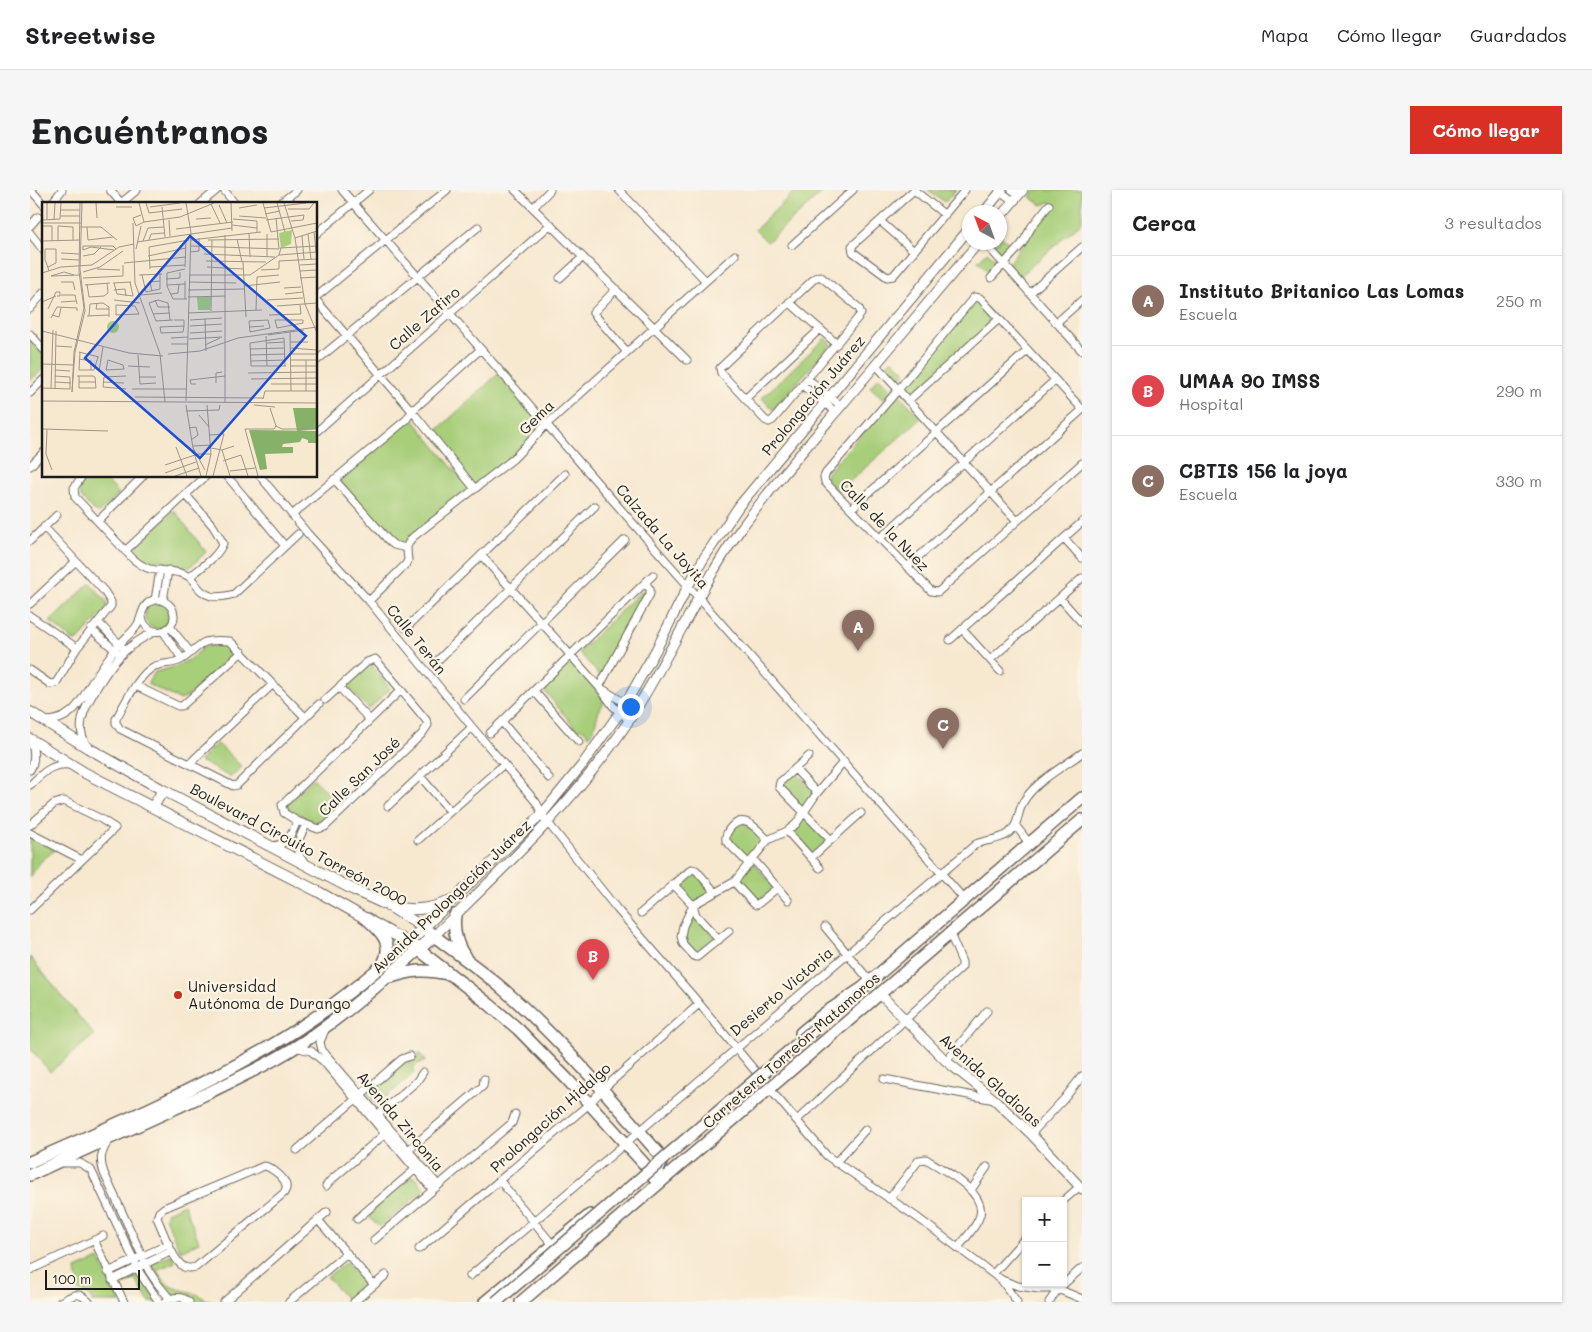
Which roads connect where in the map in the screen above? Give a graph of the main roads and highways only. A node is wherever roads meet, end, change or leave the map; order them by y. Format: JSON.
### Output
{"nodes":[{"id":1,"x":30,"y":712,"type":"edge"},
{"id":2,"x":30,"y":740,"type":"edge"},
{"id":3,"x":163,"y":790,"type":"junction"},
{"id":4,"x":1082,"y":798,"type":"edge"},
{"id":5,"x":153,"y":807,"type":"junction"},
{"id":6,"x":1082,"y":820,"type":"edge"},
{"id":7,"x":964,"y":899,"type":"junction"},
{"id":8,"x":451,"y":901,"type":"road end"},
{"id":9,"x":390,"y":906,"type":"junction"},
{"id":10,"x":455,"y":915,"type":"road end"},
{"id":11,"x":367,"y":919,"type":"junction"},
{"id":12,"x":424,"y":928,"type":"junction"},
{"id":13,"x":434,"y":936,"type":"junction"},
{"id":14,"x":409,"y":942,"type":"junction"},
{"id":15,"x":419,"y":950,"type":"junction"},
{"id":16,"x":467,"y":961,"type":"junction"},
{"id":17,"x":379,"y":969,"type":"junction"},
{"id":18,"x":451,"y":975,"type":"junction"},
{"id":19,"x":387,"y":979,"type":"junction"},
{"id":20,"x":867,"y":984,"type":"junction"},
{"id":21,"x":882,"y":991,"type":"junction"},
{"id":22,"x":765,"y":1091,"type":"junction"},
{"id":23,"x":160,"y":1103,"type":"junction"},
{"id":24,"x":164,"y":1114,"type":"junction"},
{"id":25,"x":674,"y":1144,"type":"junction"},
{"id":26,"x":684,"y":1152,"type":"junction"},
{"id":27,"x":30,"y":1162,"type":"edge"},
{"id":28,"x":663,"y":1162,"type":"junction"},
{"id":29,"x":647,"y":1167,"type":"junction"},
{"id":30,"x":30,"y":1175,"type":"edge"},
{"id":31,"x":628,"y":1182,"type":"junction"},
{"id":32,"x":635,"y":1194,"type":"junction"},
{"id":33,"x":485,"y":1302,"type":"edge"},
{"id":34,"x":496,"y":1302,"type":"edge"},
{"id":35,"x":521,"y":1302,"type":"edge"}],
"edges":[{"from":1,"to":3,"type":"main road","name":"Boulevard Circuito Torreón 2000"},
{"from":2,"to":5,"type":"main road"},
{"from":3,"to":5,"type":"main road"},
{"from":3,"to":9,"type":"main road","name":"Boulevard Circuito Torreón 2000"},
{"from":4,"to":7,"type":"main road"},
{"from":5,"to":11,"type":"main road"},
{"from":6,"to":21,"type":"main road","name":"Carretera Torreón-Matamoros"},
{"from":7,"to":20,"type":"main road"},
{"from":7,"to":21,"type":"main road"},
{"from":8,"to":9,"type":"main road"},
{"from":9,"to":12,"type":"main road","name":"Boulevard Circuito Torreón 2000"},
{"from":10,"to":16,"type":"main road"},
{"from":11,"to":14,"type":"main road"},
{"from":11,"to":17,"type":"main road"},
{"from":12,"to":13,"type":"main road","name":"Boulevard Circuito Torreón 2000"},
{"from":12,"to":14,"type":"main road","name":"Avenida Prolongación Juárez"},
{"from":13,"to":15,"type":"main road","name":"Avenida Prolongación Juárez"},
{"from":13,"to":16,"type":"main road","name":"Boulevard Circuito Torreón 2000"},
{"from":14,"to":15,"type":"main road"},
{"from":14,"to":17,"type":"main road","name":"Avenida Prolongación Juárez"},
{"from":15,"to":18,"type":"main road"},
{"from":15,"to":19,"type":"main road","name":"Avenida Prolongación Juárez"},
{"from":16,"to":28,"type":"main road","name":"Boulevard Circuito Torreón 2000"},
{"from":17,"to":23,"type":"main road","name":"Avenida Prolongación Juárez"},
{"from":18,"to":19,"type":"main road"},
{"from":18,"to":29,"type":"main road"},
{"from":19,"to":24,"type":"main road","name":"Avenida Prolongación Juárez"},
{"from":20,"to":25,"type":"main road"},
{"from":20,"to":34,"type":"main road","bridge":true},
{"from":21,"to":22,"type":"main road","name":"Carretera Torreón-Matamoros"},
{"from":22,"to":26,"type":"main road"},
{"from":22,"to":35,"type":"main road","name":"Carretera Torreón-Matamoros"},
{"from":23,"to":24,"type":"main road"},
{"from":23,"to":27,"type":"main road","name":"Avenida Prolongación Juárez"},
{"from":24,"to":30,"type":"main road","name":"Avenida Prolongación Juárez"},
{"from":25,"to":26,"type":"main road"},
{"from":25,"to":28,"type":"main road"},
{"from":26,"to":28,"type":"main road"},
{"from":28,"to":29,"type":"main road"},
{"from":28,"to":32,"type":"main road"},
{"from":29,"to":31,"type":"main road"},
{"from":31,"to":32,"type":"main road"},
{"from":31,"to":33,"type":"main road"},
{"from":32,"to":35,"type":"main road"}]}
